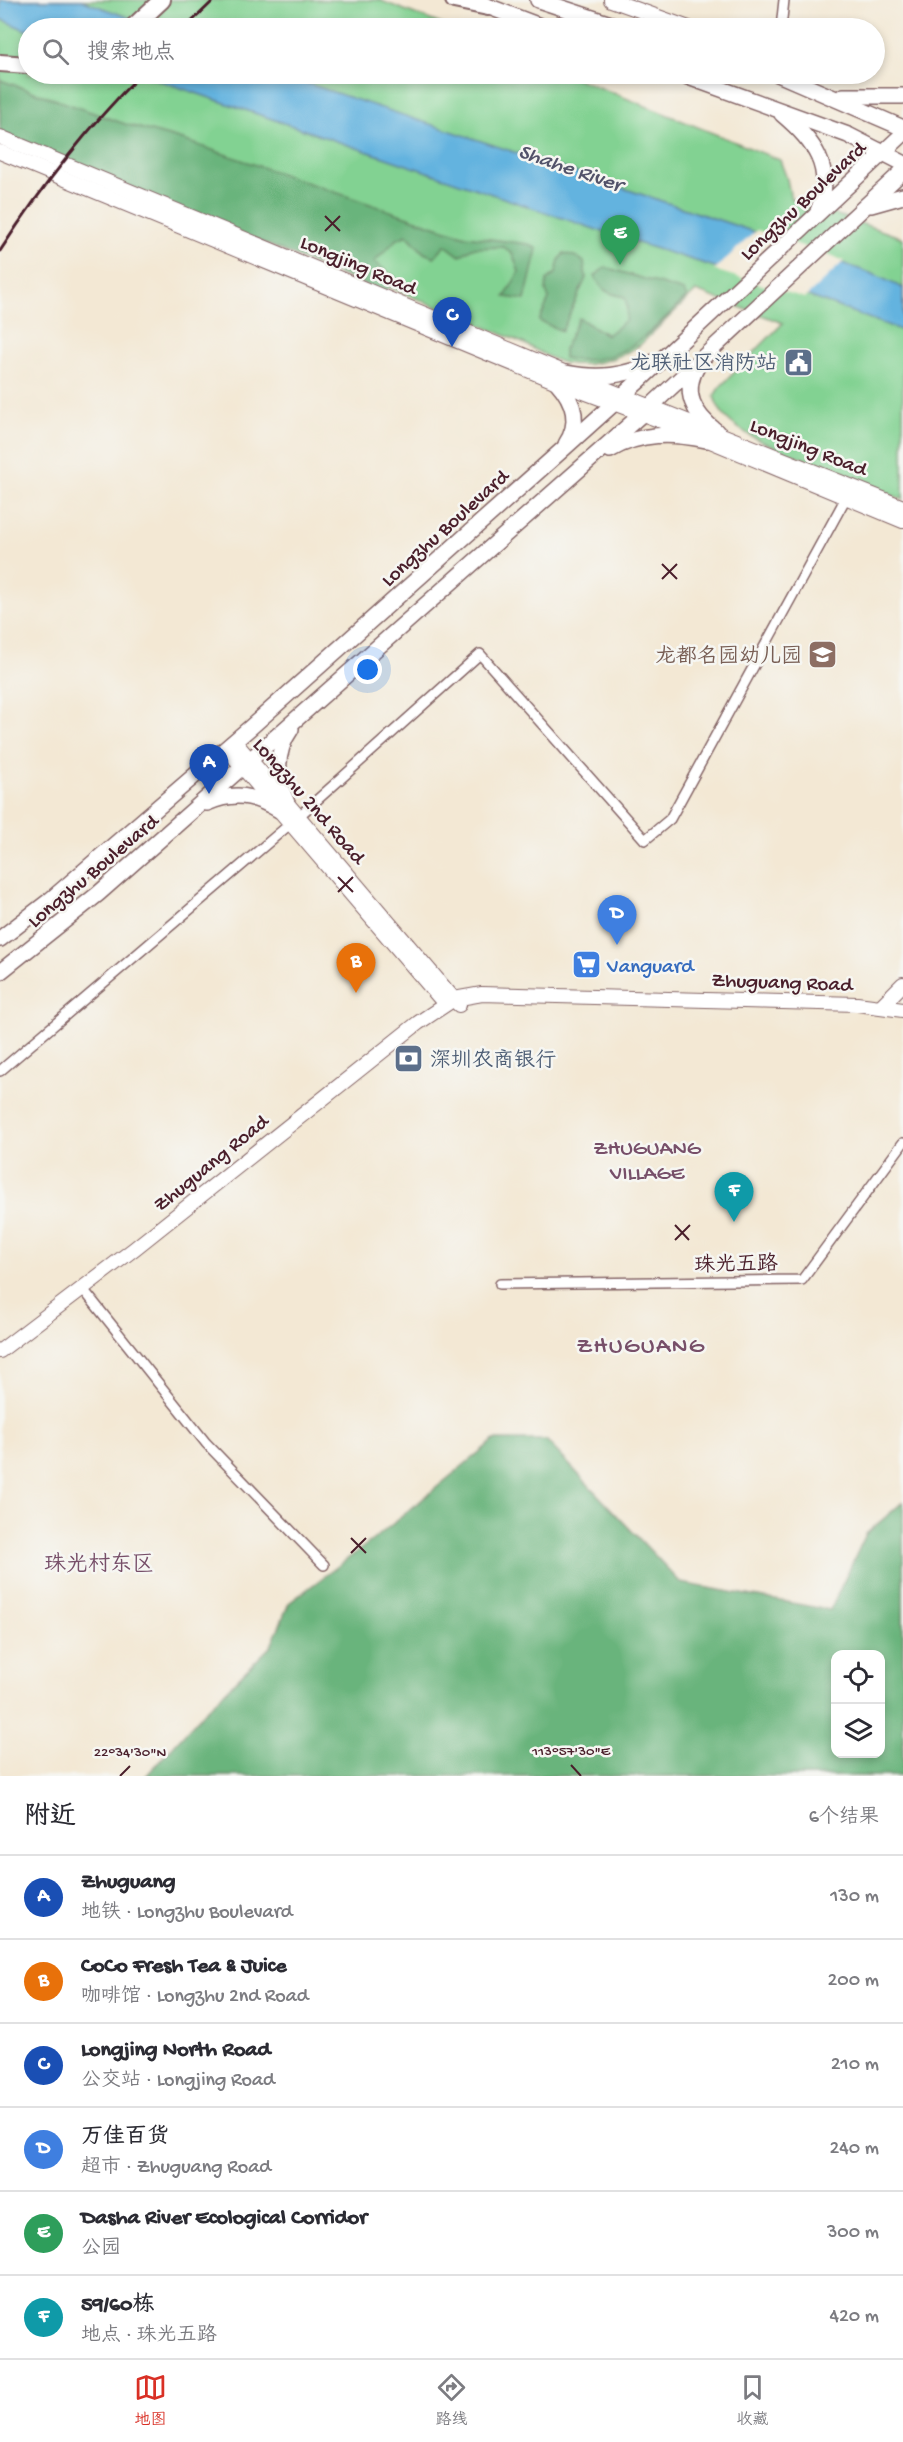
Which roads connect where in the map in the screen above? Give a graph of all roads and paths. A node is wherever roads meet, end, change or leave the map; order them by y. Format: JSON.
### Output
{"nodes":[{"id":1,"x":162,"y":0,"type":"edge"},
{"id":2,"x":454,"y":0,"type":"edge"},
{"id":3,"x":470,"y":0,"type":"edge"},
{"id":4,"x":538,"y":0,"type":"edge"},
{"id":5,"x":611,"y":0,"type":"edge"},
{"id":6,"x":784,"y":0,"type":"edge"},
{"id":7,"x":488,"y":7,"type":"junction"},
{"id":8,"x":143,"y":18,"type":"edge"},
{"id":9,"x":518,"y":18,"type":"edge"},
{"id":10,"x":593,"y":18,"type":"edge"},
{"id":11,"x":661,"y":18,"type":"edge"},
{"id":12,"x":782,"y":18,"type":"edge"},
{"id":13,"x":0,"y":63,"type":"edge"},
{"id":14,"x":18,"y":64,"type":"edge"},
{"id":15,"x":709,"y":84,"type":"edge"},
{"id":16,"x":803,"y":84,"type":"edge"},
{"id":17,"x":823,"y":92,"type":"junction"},
{"id":18,"x":903,"y":96,"type":"edge"},
{"id":19,"x":770,"y":105,"type":"junction"},
{"id":20,"x":903,"y":128,"type":"edge"},
{"id":21,"x":903,"y":134,"type":"edge"},
{"id":22,"x":0,"y":137,"type":"edge"},
{"id":23,"x":0,"y":152,"type":"edge"},
{"id":24,"x":883,"y":152,"type":"junction"},
{"id":25,"x":903,"y":163,"type":"edge"},
{"id":26,"x":903,"y":171,"type":"edge"},
{"id":27,"x":903,"y":196,"type":"edge"},
{"id":28,"x":861,"y":211,"type":"junction"},
{"id":29,"x":817,"y":214,"type":"junction"},
{"id":30,"x":665,"y":357,"type":"junction"},
{"id":31,"x":702,"y":358,"type":"junction"},
{"id":32,"x":562,"y":377,"type":"junction"},
{"id":33,"x":619,"y":399,"type":"junction"},
{"id":34,"x":647,"y":410,"type":"junction"},
{"id":35,"x":711,"y":436,"type":"junction"},
{"id":36,"x":561,"y":451,"type":"junction"},
{"id":37,"x":577,"y":471,"type":"junction"},
{"id":38,"x":849,"y":492,"type":"junction"},
{"id":39,"x":903,"y":507,"type":"edge"},
{"id":40,"x":903,"y":521,"type":"edge"},
{"id":41,"x":300,"y":717,"type":"junction"},
{"id":42,"x":230,"y":745,"type":"junction"},
{"id":43,"x":246,"y":764,"type":"junction"},
{"id":44,"x":283,"y":807,"type":"junction"},
{"id":45,"x":196,"y":808,"type":"junction"},
{"id":46,"x":294,"y":820,"type":"junction"},
{"id":47,"x":0,"y":939,"type":"edge"},
{"id":48,"x":0,"y":972,"type":"edge"},
{"id":49,"x":903,"y":984,"type":"edge"},
{"id":50,"x":453,"y":1003,"type":"junction"},
{"id":51,"x":894,"y":1009,"type":"edge"},
{"id":52,"x":0,"y":1071,"type":"edge"},
{"id":53,"x":903,"y":1143,"type":"edge"},
{"id":54,"x":500,"y":1284,"type":"dead end"},
{"id":55,"x":83,"y":1289,"type":"junction"},
{"id":56,"x":0,"y":1351,"type":"edge"},
{"id":57,"x":324,"y":1565,"type":"dead end"}],
"edges":[{"from":1,"to":8,"type":"highway"},
{"from":2,"to":7,"type":"highway"},
{"from":3,"to":7,"type":"main road"},
{"from":4,"to":10,"type":"main road"},
{"from":5,"to":11,"type":"street"},
{"from":6,"to":12,"type":"street"},
{"from":7,"to":9,"type":"main road"},
{"from":13,"to":14,"type":"highway"},
{"from":15,"to":19,"type":"main road"},
{"from":16,"to":17,"type":"main road"},
{"from":17,"to":18,"type":"main road"},
{"from":17,"to":20,"type":"main road"},
{"from":19,"to":24,"type":"main road"},
{"from":19,"to":29,"type":"main road"},
{"from":21,"to":24,"type":"main road","name":"Longzhu Boulevard"},
{"from":22,"to":32,"type":"street","name":"Longjing Road"},
{"from":23,"to":32,"type":"street","name":"Longjing Road"},
{"from":24,"to":25,"type":"main road"},
{"from":24,"to":29,"type":"main road","name":"Longzhu Boulevard"},
{"from":26,"to":28,"type":"main road","name":"Longzhu Boulevard"},
{"from":27,"to":28,"type":"main road"},
{"from":28,"to":31,"type":"main road","name":"Longzhu Boulevard"},
{"from":29,"to":30,"type":"main road","name":"Longzhu Boulevard"},
{"from":30,"to":32,"type":"main road"},
{"from":30,"to":33,"type":"main road","name":"Longzhu Boulevard"},
{"from":31,"to":34,"type":"main road","name":"Longzhu Boulevard"},
{"from":31,"to":35,"type":"main road"},
{"from":32,"to":33,"type":"street","name":"Longjing Road"},
{"from":32,"to":36,"type":"main road"},
{"from":33,"to":34,"type":"street","name":"Longjing Road"},
{"from":33,"to":36,"type":"main road","name":"Longzhu Boulevard"},
{"from":34,"to":35,"type":"street","name":"Longjing Road"},
{"from":34,"to":37,"type":"main road","name":"Longzhu Boulevard"},
{"from":35,"to":37,"type":"main road"},
{"from":35,"to":38,"type":"street","name":"Longjing Road"},
{"from":36,"to":42,"type":"main road","name":"Longzhu Boulevard"},
{"from":37,"to":41,"type":"main road","name":"Longzhu Boulevard"},
{"from":38,"to":39,"type":"street","name":"Longjing Road"},
{"from":38,"to":40,"type":"street","name":"Longjing Road"},
{"from":38,"to":46,"type":"street"},
{"from":41,"to":43,"type":"main road","name":"Longzhu Boulevard"},
{"from":41,"to":44,"type":"main road"},
{"from":42,"to":43,"type":"street","name":"Longzhu 2nd Road"},
{"from":42,"to":47,"type":"main road","name":"Longzhu Boulevard"},
{"from":43,"to":44,"type":"street","name":"Longzhu 2nd Road"},
{"from":43,"to":45,"type":"main road","name":"Longzhu Boulevard"},
{"from":44,"to":45,"type":"main road"},
{"from":44,"to":46,"type":"street","name":"Longzhu 2nd Road"},
{"from":45,"to":48,"type":"main road","name":"Longzhu Boulevard"},
{"from":46,"to":50,"type":"street","name":"Longzhu 2nd Road"},
{"from":46,"to":52,"type":"street"},
{"from":49,"to":51,"type":"street"},
{"from":50,"to":51,"type":"street","name":"Zhuguang Road"},
{"from":50,"to":55,"type":"street","name":"Zhuguang Road"},
{"from":53,"to":54,"type":"street","name":"珠光五路"},
{"from":55,"to":56,"type":"street","name":"Zhuguang Road"},
{"from":55,"to":57,"type":"street"}]}
